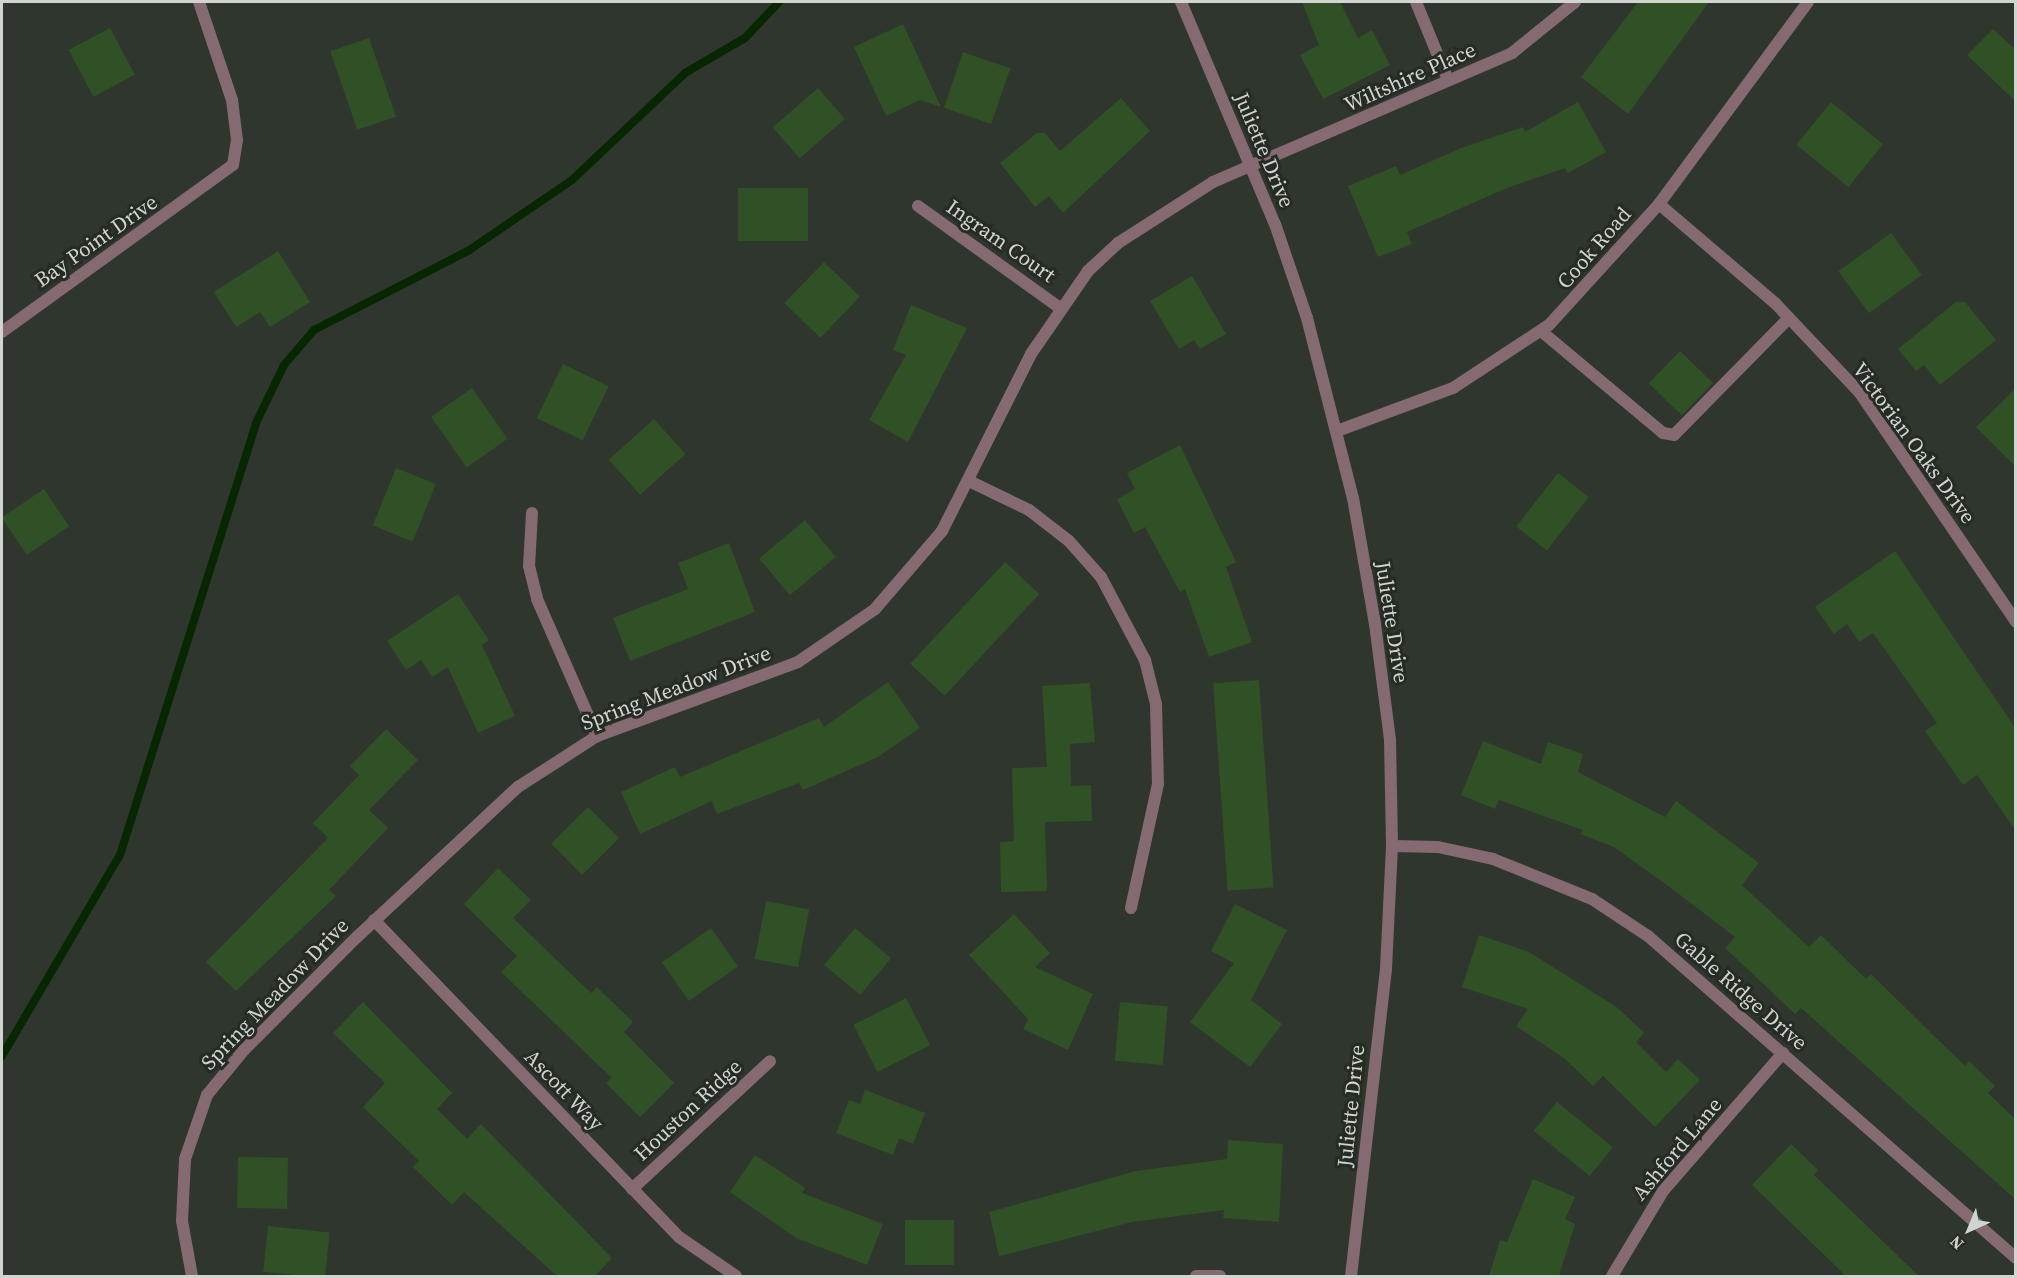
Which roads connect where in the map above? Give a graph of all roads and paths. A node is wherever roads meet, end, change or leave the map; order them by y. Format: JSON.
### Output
{"nodes":[{"id":1,"x":199,"y":2,"type":"edge"},
{"id":2,"x":1181,"y":2,"type":"edge"},
{"id":3,"x":1416,"y":2,"type":"edge"},
{"id":4,"x":1575,"y":2,"type":"edge"},
{"id":5,"x":1808,"y":2,"type":"edge"},
{"id":6,"x":1448,"y":80,"type":"junction"},
{"id":7,"x":1249,"y":170,"type":"junction"},
{"id":8,"x":1659,"y":204,"type":"junction"},
{"id":9,"x":918,"y":206,"type":"dead end"},
{"id":10,"x":1060,"y":308,"type":"junction"},
{"id":11,"x":1789,"y":318,"type":"junction"},
{"id":12,"x":1541,"y":331,"type":"junction"},
{"id":13,"x":2,"y":332,"type":"edge"},
{"id":14,"x":1337,"y":431,"type":"junction"},
{"id":15,"x":969,"y":481,"type":"junction"},
{"id":16,"x":531,"y":513,"type":"dead end"},
{"id":17,"x":2016,"y":622,"type":"edge"},
{"id":18,"x":597,"y":736,"type":"junction"},
{"id":19,"x":1392,"y":846,"type":"junction"},
{"id":20,"x":1131,"y":908,"type":"dead end"},
{"id":21,"x":374,"y":920,"type":"junction"},
{"id":22,"x":1783,"y":1053,"type":"junction"},
{"id":23,"x":770,"y":1061,"type":"dead end"},
{"id":24,"x":632,"y":1189,"type":"junction"},
{"id":25,"x":2016,"y":1258,"type":"edge"},
{"id":26,"x":192,"y":1276,"type":"edge"},
{"id":27,"x":736,"y":1276,"type":"edge"},
{"id":28,"x":1196,"y":1276,"type":"edge"},
{"id":29,"x":1220,"y":1276,"type":"edge"},
{"id":30,"x":1351,"y":1276,"type":"edge"},
{"id":31,"x":1612,"y":1276,"type":"edge"}],
"edges":[{"from":1,"to":13,"type":"street","name":"Bay Point Drive"},
{"from":2,"to":7,"type":"street","name":"Juliette Drive"},
{"from":3,"to":6,"type":"street"},
{"from":4,"to":6,"type":"street","name":"Wiltshire Place"},
{"from":5,"to":8,"type":"street","name":"Cook Road"},
{"from":6,"to":7,"type":"street","name":"Wiltshire Place"},
{"from":7,"to":10,"type":"street","name":"Spring Meadow Drive"},
{"from":7,"to":14,"type":"street","name":"Juliette Drive"},
{"from":8,"to":11,"type":"street","name":"Victorian Oaks Drive"},
{"from":8,"to":12,"type":"street","name":"Cook Road"},
{"from":9,"to":10,"type":"street","name":"Ingram Court"},
{"from":10,"to":15,"type":"street","name":"Spring Meadow Drive"},
{"from":11,"to":12,"type":"street"},
{"from":11,"to":17,"type":"street","name":"Victorian Oaks Drive"},
{"from":12,"to":14,"type":"street","name":"Cook Road"},
{"from":14,"to":19,"type":"street","name":"Juliette Drive"},
{"from":15,"to":18,"type":"street","name":"Spring Meadow Drive"},
{"from":15,"to":20,"type":"street"},
{"from":16,"to":18,"type":"street"},
{"from":18,"to":21,"type":"street","name":"Spring Meadow Drive"},
{"from":19,"to":22,"type":"street","name":"Gable Ridge Drive"},
{"from":19,"to":30,"type":"street","name":"Juliette Drive"},
{"from":21,"to":24,"type":"street","name":"Ascott Way"},
{"from":21,"to":26,"type":"street","name":"Spring Meadow Drive"},
{"from":22,"to":25,"type":"street","name":"Gable Ridge Drive"},
{"from":22,"to":31,"type":"street","name":"Ashford Lane"},
{"from":23,"to":24,"type":"street","name":"Houston Ridge"},
{"from":24,"to":27,"type":"street","name":"Ascott Way"},
{"from":28,"to":29,"type":"street"}]}
